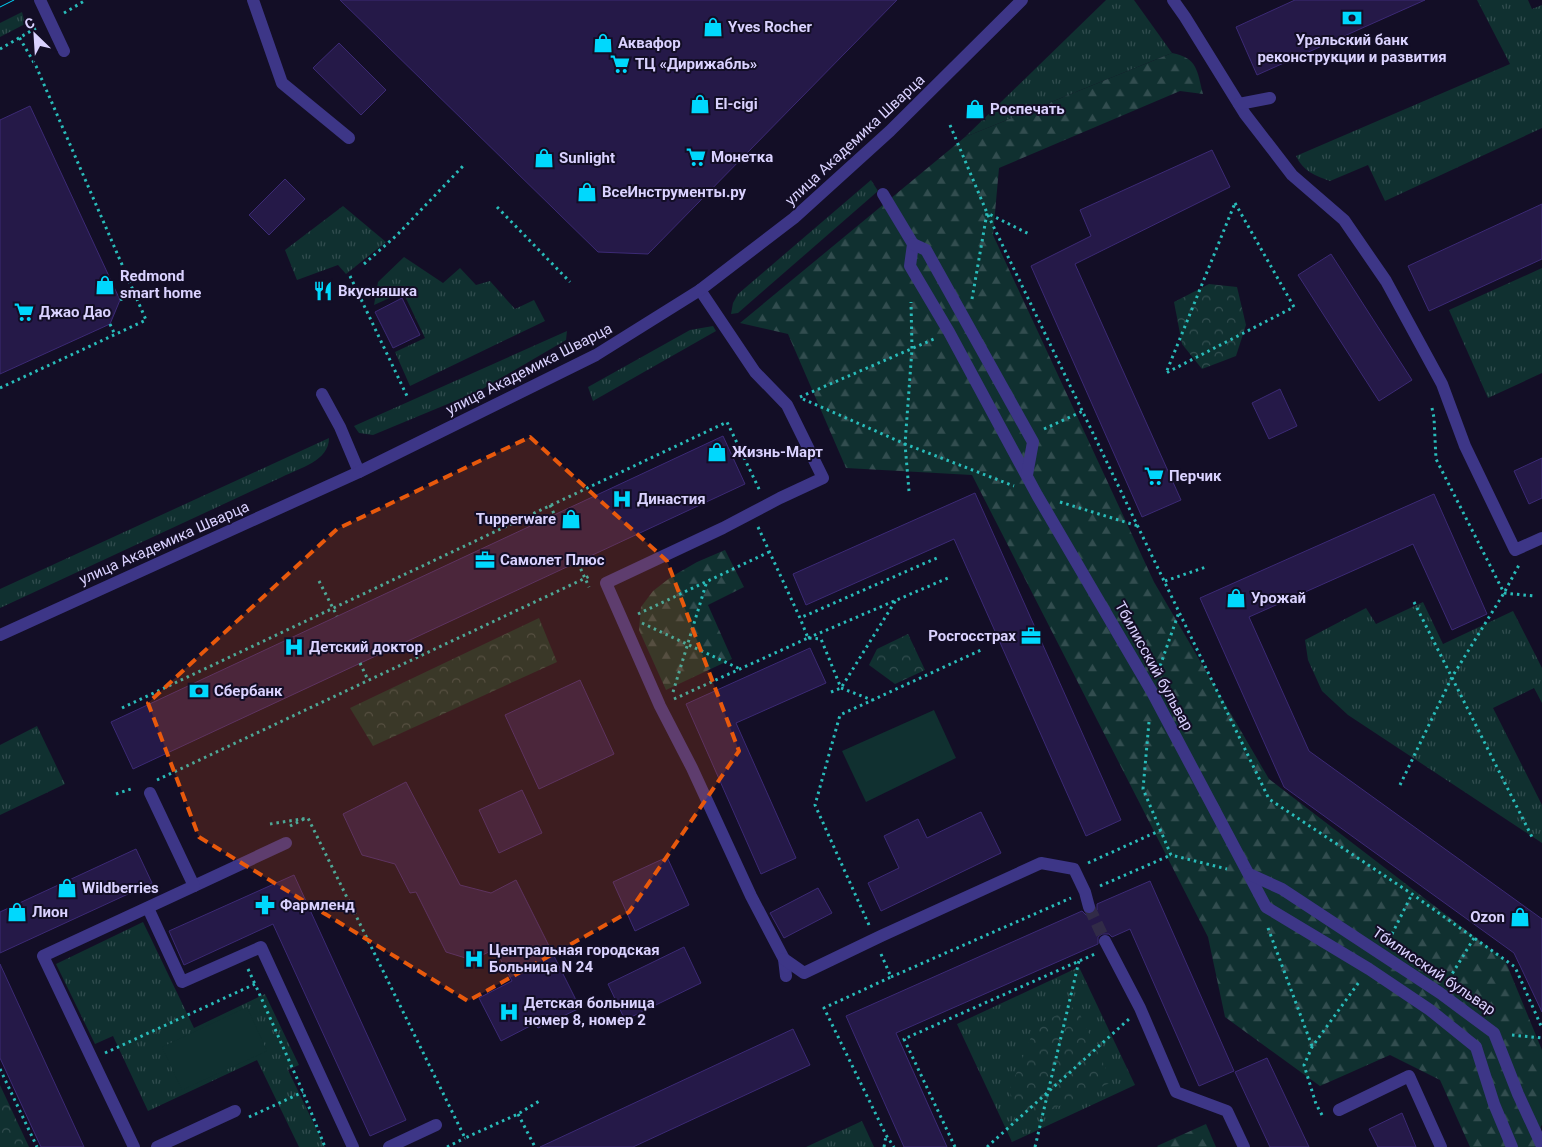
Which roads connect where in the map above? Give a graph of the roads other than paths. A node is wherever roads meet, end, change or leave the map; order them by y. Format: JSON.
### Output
{"nodes":[{"id":1,"x":40,"y":0,"type":"edge"},
{"id":2,"x":253,"y":0,"type":"edge"},
{"id":3,"x":1022,"y":0,"type":"edge"},
{"id":4,"x":1173,"y":0,"type":"edge"},
{"id":5,"x":64,"y":51,"type":"dead end"},
{"id":6,"x":1270,"y":98,"type":"dead end"},
{"id":7,"x":1238,"y":104,"type":"junction"},
{"id":8,"x":349,"y":138,"type":"dead end"},
{"id":9,"x":883,"y":194,"type":"dead end"},
{"id":10,"x":913,"y":244,"type":"junction"},
{"id":11,"x":700,"y":290,"type":"junction"},
{"id":12,"x":322,"y":394,"type":"dead end"},
{"id":13,"x":359,"y":472,"type":"junction"},
{"id":14,"x":1027,"y":475,"type":"junction"},
{"id":15,"x":1542,"y":538,"type":"edge"},
{"id":16,"x":0,"y":635,"type":"edge"},
{"id":17,"x":148,"y":786,"type":"road end"},
{"id":18,"x":286,"y":843,"type":"dead end"},
{"id":19,"x":1249,"y":874,"type":"junction"},
{"id":20,"x":194,"y":886,"type":"junction"},
{"id":21,"x":1089,"y":907,"type":"tunnel mouth"},
{"id":22,"x":148,"y":908,"type":"junction"},
{"id":23,"x":1107,"y":944,"type":"tunnel mouth"},
{"id":24,"x":784,"y":958,"type":"junction"},
{"id":25,"x":786,"y":976,"type":"dead end"},
{"id":26,"x":1338,"y":1110,"type":"road end"},
{"id":27,"x":235,"y":1112,"type":"dead end"},
{"id":28,"x":436,"y":1126,"type":"dead end"},
{"id":29,"x":1542,"y":1146,"type":"edge"},
{"id":30,"x":134,"y":1147,"type":"edge"},
{"id":31,"x":157,"y":1147,"type":"edge"},
{"id":32,"x":353,"y":1147,"type":"edge"},
{"id":33,"x":389,"y":1147,"type":"edge"},
{"id":34,"x":1244,"y":1147,"type":"edge"},
{"id":35,"x":1441,"y":1147,"type":"edge"},
{"id":36,"x":1512,"y":1147,"type":"edge"}],
"edges":[{"from":1,"to":5,"type":"street"},
{"from":2,"to":8,"type":"street"},
{"from":3,"to":11,"type":"street","name":"улица Академика Шварца"},
{"from":4,"to":7,"type":"street"},
{"from":6,"to":7,"type":"street"},
{"from":7,"to":15,"type":"street"},
{"from":9,"to":10,"type":"street"},
{"from":10,"to":14,"type":"street","name":"Тбилисский бульвар"},
{"from":10,"to":14,"type":"street"},
{"from":11,"to":13,"type":"street","name":"улица Академика Шварца"},
{"from":11,"to":24,"type":"street"},
{"from":12,"to":13,"type":"street"},
{"from":13,"to":16,"type":"street","name":"улица Академика Шварца"},
{"from":14,"to":19,"type":"street","name":"Тбилисский бульвар"},
{"from":17,"to":20,"type":"street"},
{"from":18,"to":20,"type":"street"},
{"from":19,"to":29,"type":"street","name":"Тбилисский бульвар"},
{"from":19,"to":36,"type":"street","name":"Тбилисский бульвар"},
{"from":20,"to":22,"type":"street"},
{"from":21,"to":24,"type":"street"},
{"from":22,"to":30,"type":"street"},
{"from":22,"to":32,"type":"street"},
{"from":23,"to":34,"type":"street"},
{"from":24,"to":25,"type":"street"},
{"from":26,"to":35,"type":"street"},
{"from":27,"to":31,"type":"street"},
{"from":28,"to":33,"type":"street"}]}
